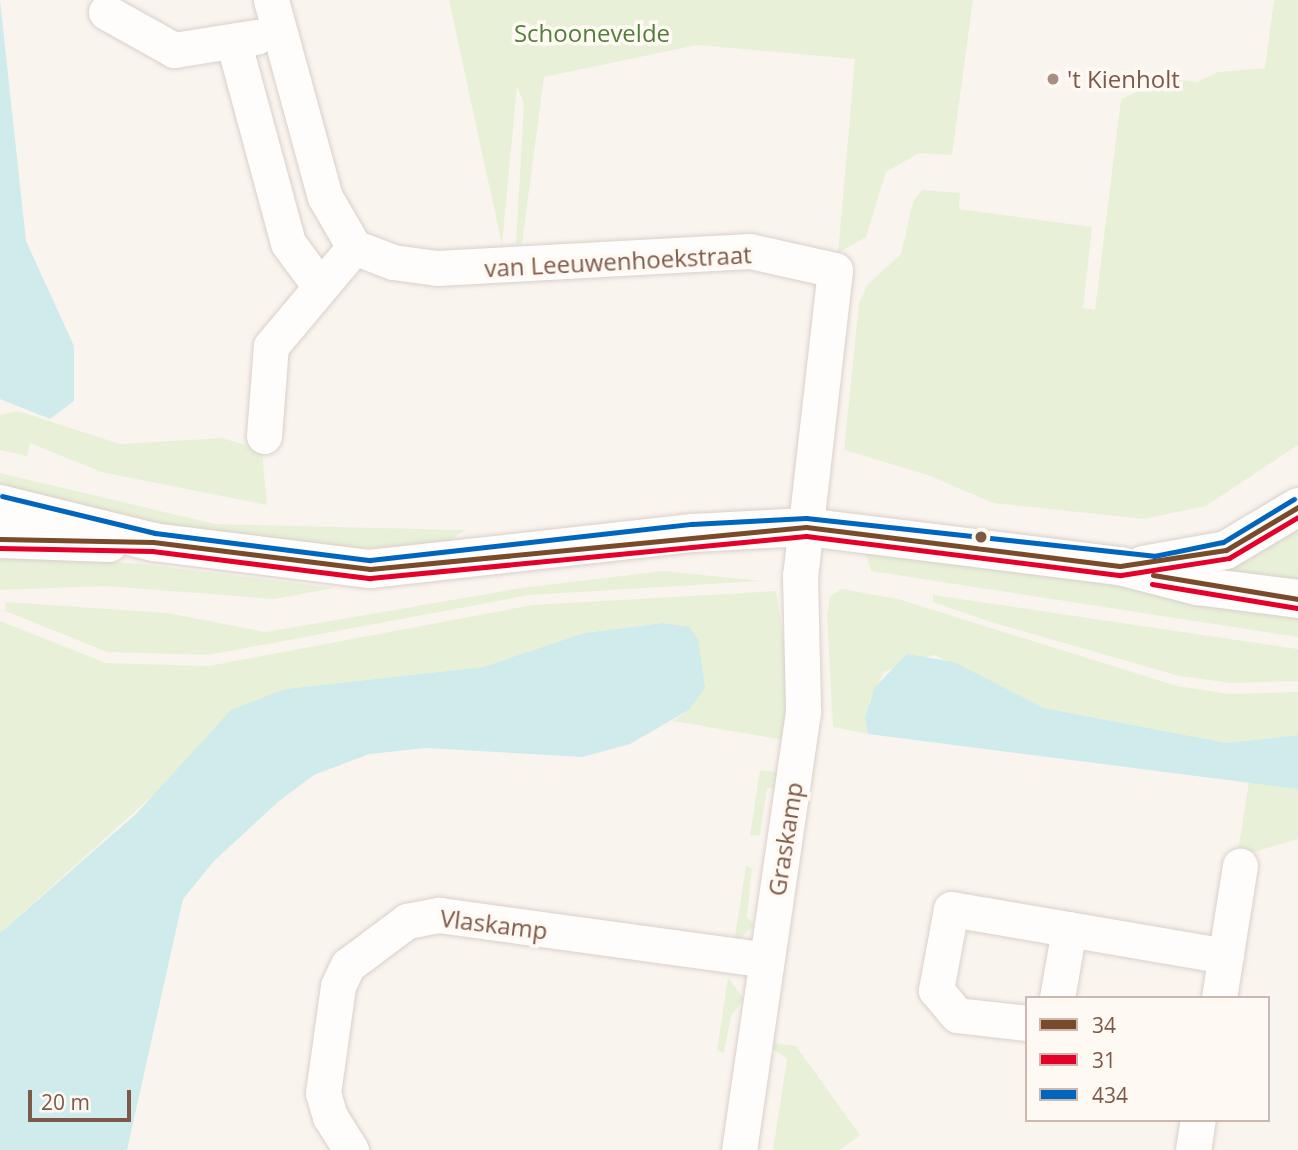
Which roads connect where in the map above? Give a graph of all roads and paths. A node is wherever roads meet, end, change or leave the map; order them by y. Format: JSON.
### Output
{"nodes":[{"id":1,"x":106,"y":12,"type":"dead end"},
{"id":2,"x":275,"y":15,"type":"edge"},
{"id":3,"x":234,"y":44,"type":"junction"},
{"id":4,"x":354,"y":247,"type":"junction"},
{"id":5,"x":319,"y":285,"type":"junction"},
{"id":6,"x":264,"y":436,"type":"dead end"},
{"id":7,"x":0,"y":504,"type":"edge"},
{"id":8,"x":1298,"y":507,"type":"edge"},
{"id":9,"x":806,"y":527,"type":"junction"},
{"id":10,"x":0,"y":538,"type":"edge"},
{"id":11,"x":153,"y":542,"type":"junction"},
{"id":12,"x":1120,"y":566,"type":"junction"},
{"id":13,"x":1298,"y":599,"type":"edge"},
{"id":14,"x":1240,"y":866,"type":"dead end"},
{"id":15,"x":1069,"y":929,"type":"junction"},
{"id":16,"x":1226,"y":956,"type":"junction"},
{"id":17,"x":766,"y":960,"type":"junction"},
{"id":18,"x":1057,"y":996,"type":"edge"},
{"id":19,"x":1219,"y":996,"type":"edge"},
{"id":20,"x":1025,"y":1023,"type":"edge"},
{"id":21,"x":1198,"y":1122,"type":"edge"},
{"id":22,"x":351,"y":1150,"type":"edge"},
{"id":23,"x":739,"y":1150,"type":"edge"},
{"id":24,"x":1193,"y":1150,"type":"edge"}],
"edges":[{"from":1,"to":3,"type":"street"},
{"from":2,"to":3,"type":"street"},
{"from":2,"to":4,"type":"street"},
{"from":3,"to":5,"type":"street"},
{"from":4,"to":5,"type":"street"},
{"from":4,"to":9,"type":"street","name":"van Leeuwenhoekstraat"},
{"from":5,"to":6,"type":"street"},
{"from":7,"to":11,"type":"street"},
{"from":8,"to":12,"type":"street"},
{"from":9,"to":11,"type":"street"},
{"from":9,"to":12,"type":"street"},
{"from":9,"to":17,"type":"street","name":"Graskamp"},
{"from":10,"to":11,"type":"street"},
{"from":12,"to":13,"type":"street"},
{"from":14,"to":16,"type":"street"},
{"from":15,"to":16,"type":"street"},
{"from":15,"to":18,"type":"street"},
{"from":15,"to":20,"type":"street"},
{"from":16,"to":19,"type":"street"},
{"from":17,"to":22,"type":"street","name":"Vlaskamp"},
{"from":17,"to":23,"type":"street","name":"Graskamp"},
{"from":21,"to":24,"type":"street"}]}
